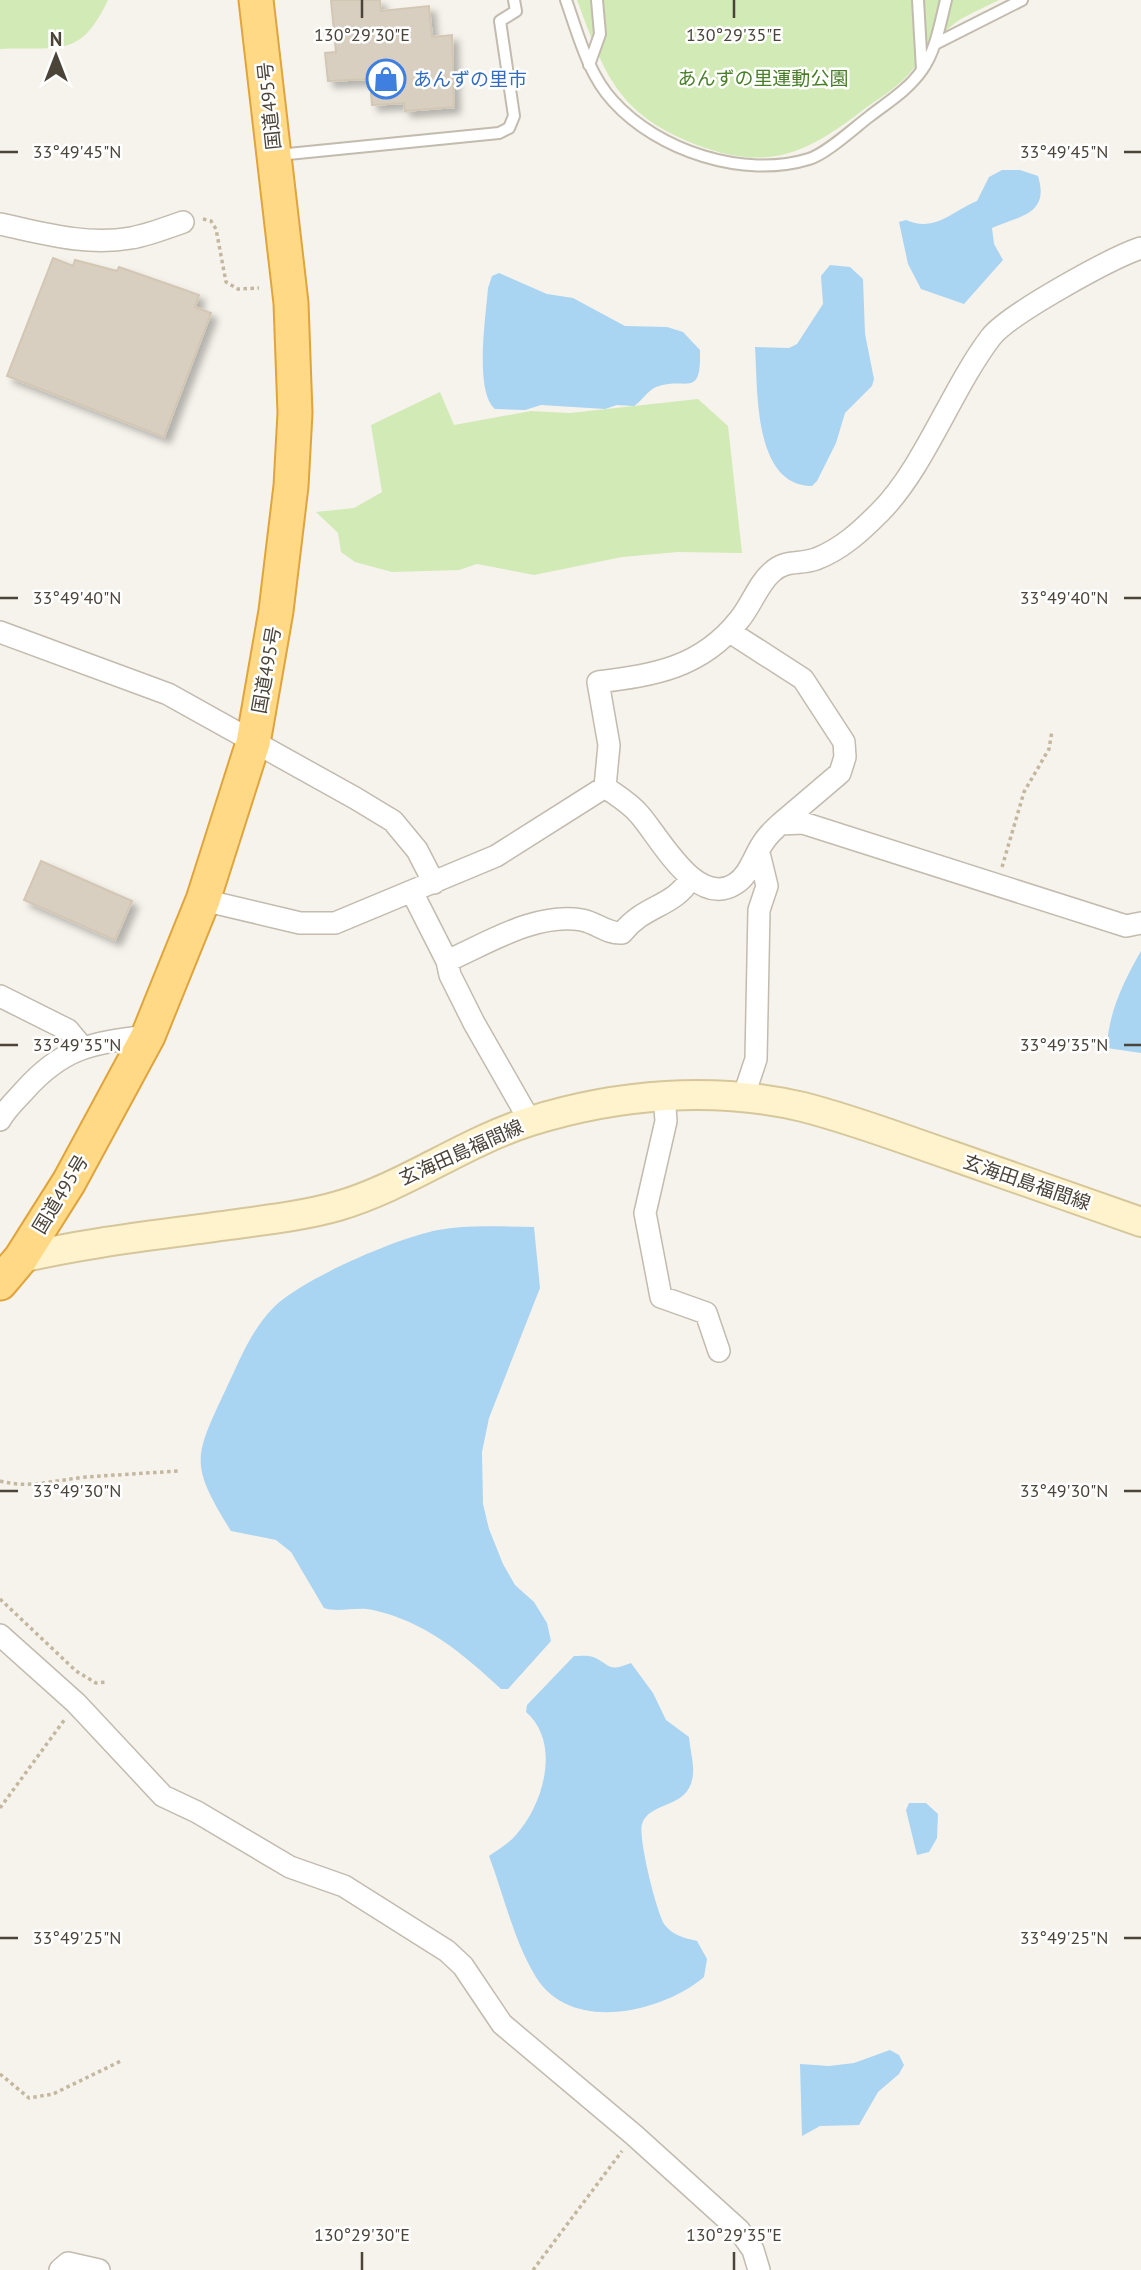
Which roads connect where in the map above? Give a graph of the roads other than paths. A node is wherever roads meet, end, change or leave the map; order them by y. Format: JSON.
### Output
{"nodes":[{"id":1,"x":256,"y":0,"type":"edge"},
{"id":2,"x":514,"y":0,"type":"edge"},
{"id":3,"x":566,"y":0,"type":"edge"},
{"id":4,"x":597,"y":0,"type":"edge"},
{"id":5,"x":918,"y":0,"type":"edge"},
{"id":6,"x":946,"y":0,"type":"edge"},
{"id":7,"x":1022,"y":0,"type":"edge"},
{"id":8,"x":935,"y":44,"type":"junction"},
{"id":9,"x":589,"y":65,"type":"junction"},
{"id":10,"x":922,"y":70,"type":"junction"},
{"id":11,"x":274,"y":156,"type":"junction"},
{"id":12,"x":183,"y":222,"type":"road end"},
{"id":13,"x":0,"y":223,"type":"edge"},
{"id":14,"x":1141,"y":248,"type":"edge"},
{"id":15,"x":0,"y":632,"type":"edge"},
{"id":16,"x":730,"y":632,"type":"junction"},
{"id":17,"x":253,"y":743,"type":"junction"},
{"id":18,"x":605,"y":787,"type":"junction"},
{"id":19,"x":780,"y":824,"type":"junction"},
{"id":20,"x":759,"y":853,"type":"junction"},
{"id":21,"x":691,"y":878,"type":"junction"},
{"id":22,"x":434,"y":883,"type":"junction"},
{"id":23,"x":412,"y":892,"type":"junction"},
{"id":24,"x":203,"y":900,"type":"junction"},
{"id":25,"x":1141,"y":923,"type":"edge"},
{"id":26,"x":447,"y":961,"type":"junction"},
{"id":27,"x":0,"y":996,"type":"edge"},
{"id":28,"x":148,"y":1036,"type":"junction"},
{"id":29,"x":82,"y":1047,"type":"junction"},
{"id":30,"x":664,"y":1096,"type":"junction"},
{"id":31,"x":743,"y":1098,"type":"junction"},
{"id":32,"x":0,"y":1120,"type":"edge"},
{"id":33,"x":530,"y":1122,"type":"junction"},
{"id":34,"x":1141,"y":1222,"type":"edge"},
{"id":35,"x":7,"y":1268,"type":"edge"},
{"id":36,"x":719,"y":1351,"type":"dead end"},
{"id":37,"x":0,"y":1635,"type":"edge"},
{"id":38,"x":60,"y":2270,"type":"edge"},
{"id":39,"x":99,"y":2270,"type":"edge"},
{"id":40,"x":759,"y":2270,"type":"edge"}],
"edges":[{"from":1,"to":11,"type":"highway","name":"国道495号"},
{"from":2,"to":11,"type":"lane"},
{"from":3,"to":9,"type":"lane"},
{"from":4,"to":9,"type":"lane"},
{"from":5,"to":10,"type":"lane"},
{"from":6,"to":8,"type":"lane"},
{"from":7,"to":8,"type":"lane"},
{"from":8,"to":10,"type":"lane"},
{"from":9,"to":10,"type":"lane"},
{"from":11,"to":17,"type":"highway","name":"国道495号"},
{"from":12,"to":13,"type":"street"},
{"from":14,"to":16,"type":"street"},
{"from":15,"to":17,"type":"street"},
{"from":16,"to":18,"type":"street"},
{"from":16,"to":19,"type":"street"},
{"from":17,"to":22,"type":"street"},
{"from":17,"to":24,"type":"highway","name":"国道495号"},
{"from":18,"to":21,"type":"street"},
{"from":18,"to":22,"type":"street"},
{"from":19,"to":20,"type":"street"},
{"from":19,"to":25,"type":"street"},
{"from":20,"to":21,"type":"street"},
{"from":20,"to":31,"type":"street"},
{"from":21,"to":26,"type":"street"},
{"from":22,"to":23,"type":"street"},
{"from":23,"to":24,"type":"street"},
{"from":23,"to":26,"type":"street"},
{"from":24,"to":28,"type":"highway","name":"国道495号"},
{"from":26,"to":33,"type":"street"},
{"from":27,"to":29,"type":"street"},
{"from":28,"to":29,"type":"street"},
{"from":28,"to":35,"type":"highway","name":"国道495号"},
{"from":29,"to":32,"type":"street"},
{"from":30,"to":31,"type":"main road","name":"玄海田島福間線"},
{"from":30,"to":33,"type":"main road","name":"玄海田島福間線"},
{"from":30,"to":36,"type":"street"},
{"from":31,"to":34,"type":"main road","name":"玄海田島福間線"},
{"from":33,"to":35,"type":"main road","name":"玄海田島福間線"},
{"from":37,"to":40,"type":"street"},
{"from":38,"to":39,"type":"street"}]}
